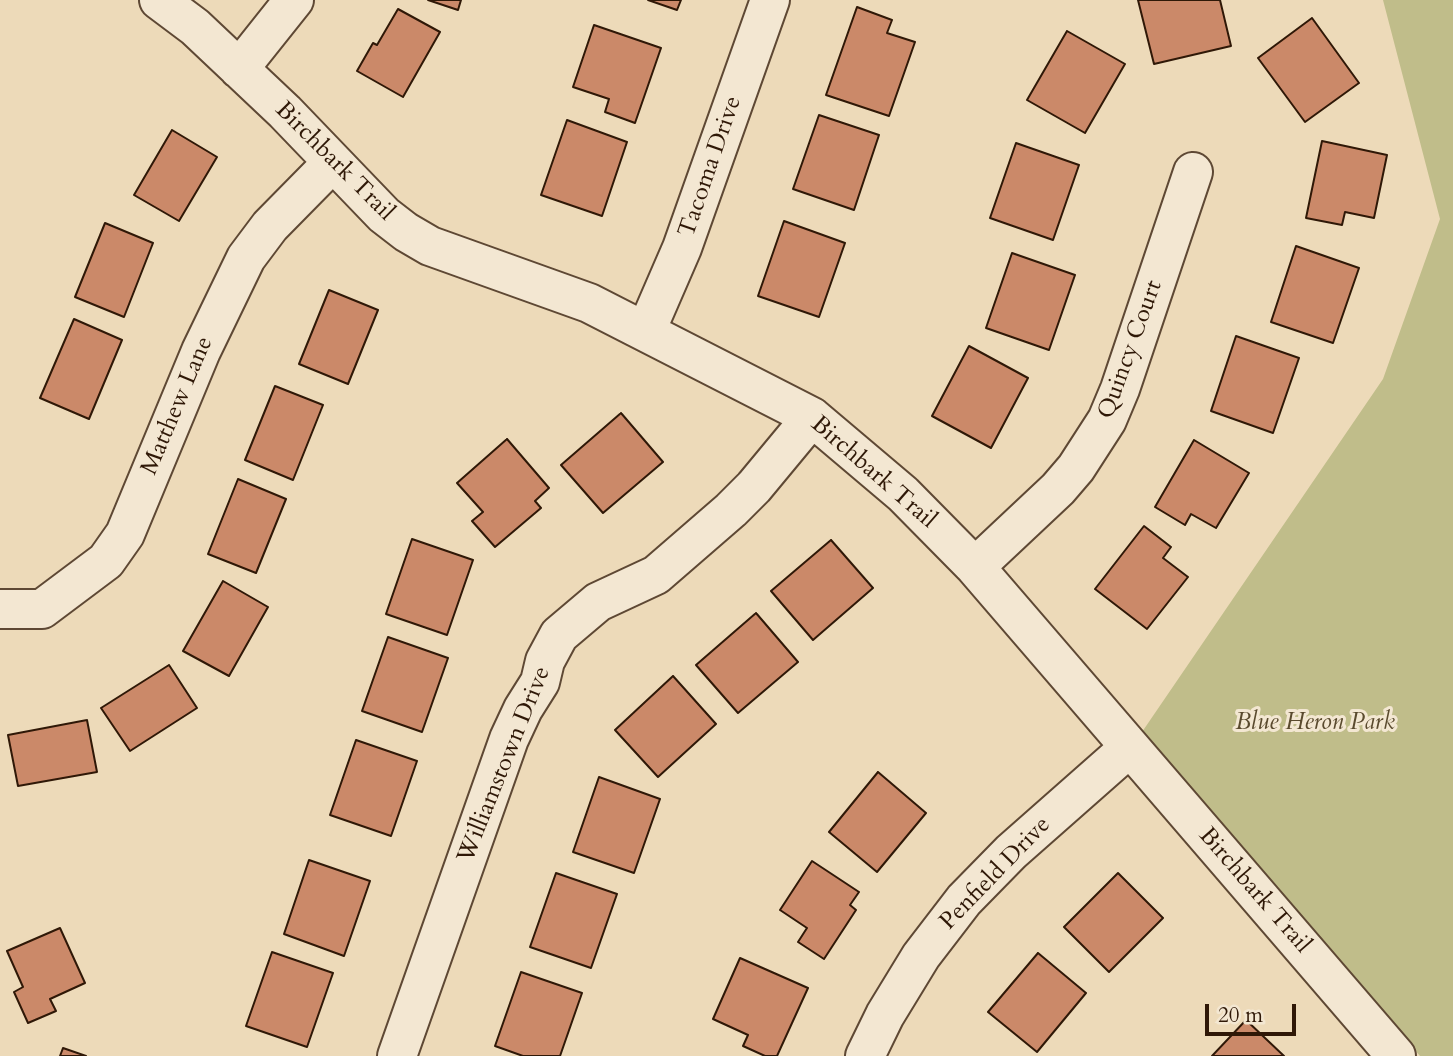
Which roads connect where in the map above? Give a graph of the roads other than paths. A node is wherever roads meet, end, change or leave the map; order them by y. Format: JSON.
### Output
{"nodes":[{"id":1,"x":159,"y":0,"type":"edge"},
{"id":2,"x":294,"y":0,"type":"edge"},
{"id":3,"x":770,"y":0,"type":"edge"},
{"id":4,"x":239,"y":69,"type":"junction"},
{"id":5,"x":333,"y":162,"type":"junction"},
{"id":6,"x":1193,"y":172,"type":"dead end"},
{"id":7,"x":646,"y":331,"type":"junction"},
{"id":8,"x":812,"y":417,"type":"junction"},
{"id":9,"x":975,"y":566,"type":"junction"},
{"id":10,"x":0,"y":609,"type":"edge"},
{"id":11,"x":1130,"y":747,"type":"junction"},
{"id":12,"x":397,"y":1056,"type":"edge"},
{"id":13,"x":865,"y":1056,"type":"edge"},
{"id":14,"x":1396,"y":1056,"type":"edge"}],
"edges":[{"from":1,"to":4,"type":"street","name":"Birchbark Trail"},
{"from":2,"to":4,"type":"street"},
{"from":3,"to":7,"type":"street","name":"Tacoma Drive"},
{"from":4,"to":5,"type":"street","name":"Birchbark Trail"},
{"from":5,"to":7,"type":"street","name":"Birchbark Trail"},
{"from":5,"to":10,"type":"street","name":"Matthew Lane"},
{"from":6,"to":9,"type":"street","name":"Quincy Court"},
{"from":7,"to":8,"type":"street","name":"Birchbark Trail"},
{"from":8,"to":9,"type":"street","name":"Birchbark Trail"},
{"from":8,"to":12,"type":"street","name":"Williamstown Drive"},
{"from":9,"to":11,"type":"street","name":"Birchbark Trail"},
{"from":11,"to":13,"type":"street","name":"Penfield Drive"},
{"from":11,"to":14,"type":"street","name":"Birchbark Trail"}]}
